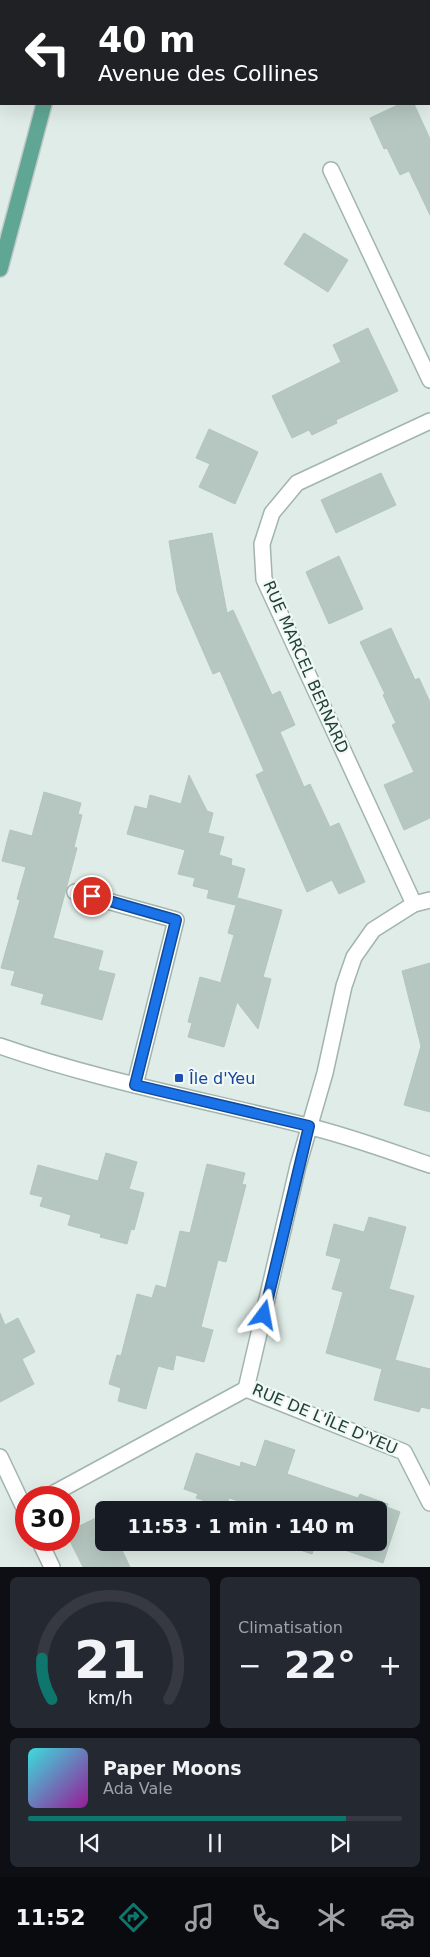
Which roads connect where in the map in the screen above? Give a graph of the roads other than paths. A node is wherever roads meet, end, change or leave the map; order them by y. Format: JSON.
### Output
{"nodes":[{"id":1,"x":44,"y":105,"type":"edge"},
{"id":2,"x":331,"y":170,"type":"dead end"},
{"id":3,"x":0,"y":270,"type":"edge"},
{"id":4,"x":430,"y":380,"type":"edge"},
{"id":5,"x":430,"y":420,"type":"edge"},
{"id":6,"x":75,"y":892,"type":"dead end"},
{"id":7,"x":430,"y":900,"type":"edge"},
{"id":8,"x":414,"y":904,"type":"junction"},
{"id":9,"x":0,"y":1046,"type":"edge"},
{"id":10,"x":135,"y":1085,"type":"junction"},
{"id":11,"x":309,"y":1126,"type":"junction"},
{"id":12,"x":430,"y":1165,"type":"edge"},
{"id":13,"x":246,"y":1389,"type":"junction"},
{"id":14,"x":0,"y":1457,"type":"edge"},
{"id":15,"x":67,"y":1486,"type":"edge"},
{"id":16,"x":15,"y":1487,"type":"edge"},
{"id":17,"x":430,"y":1503,"type":"edge"},
{"id":18,"x":44,"y":1551,"type":"edge"},
{"id":19,"x":52,"y":1567,"type":"edge"}],
"edges":[{"from":1,"to":3,"type":"main road"},
{"from":2,"to":4,"type":"street"},
{"from":5,"to":8,"type":"street","name":"RUE MARCEL BERNARD"},
{"from":6,"to":10,"type":"street"},
{"from":7,"to":8,"type":"street","name":"RUE DE L'ÎLE D'YEU"},
{"from":8,"to":11,"type":"street","name":"RUE DE L'ÎLE D'YEU"},
{"from":9,"to":10,"type":"street"},
{"from":10,"to":11,"type":"street"},
{"from":11,"to":12,"type":"street"},
{"from":11,"to":13,"type":"street","name":"RUE DE L'ÎLE D'YEU"},
{"from":13,"to":15,"type":"street"},
{"from":13,"to":17,"type":"street","name":"RUE DE L'ÎLE D'YEU"},
{"from":14,"to":16,"type":"street"},
{"from":18,"to":19,"type":"street"}]}
